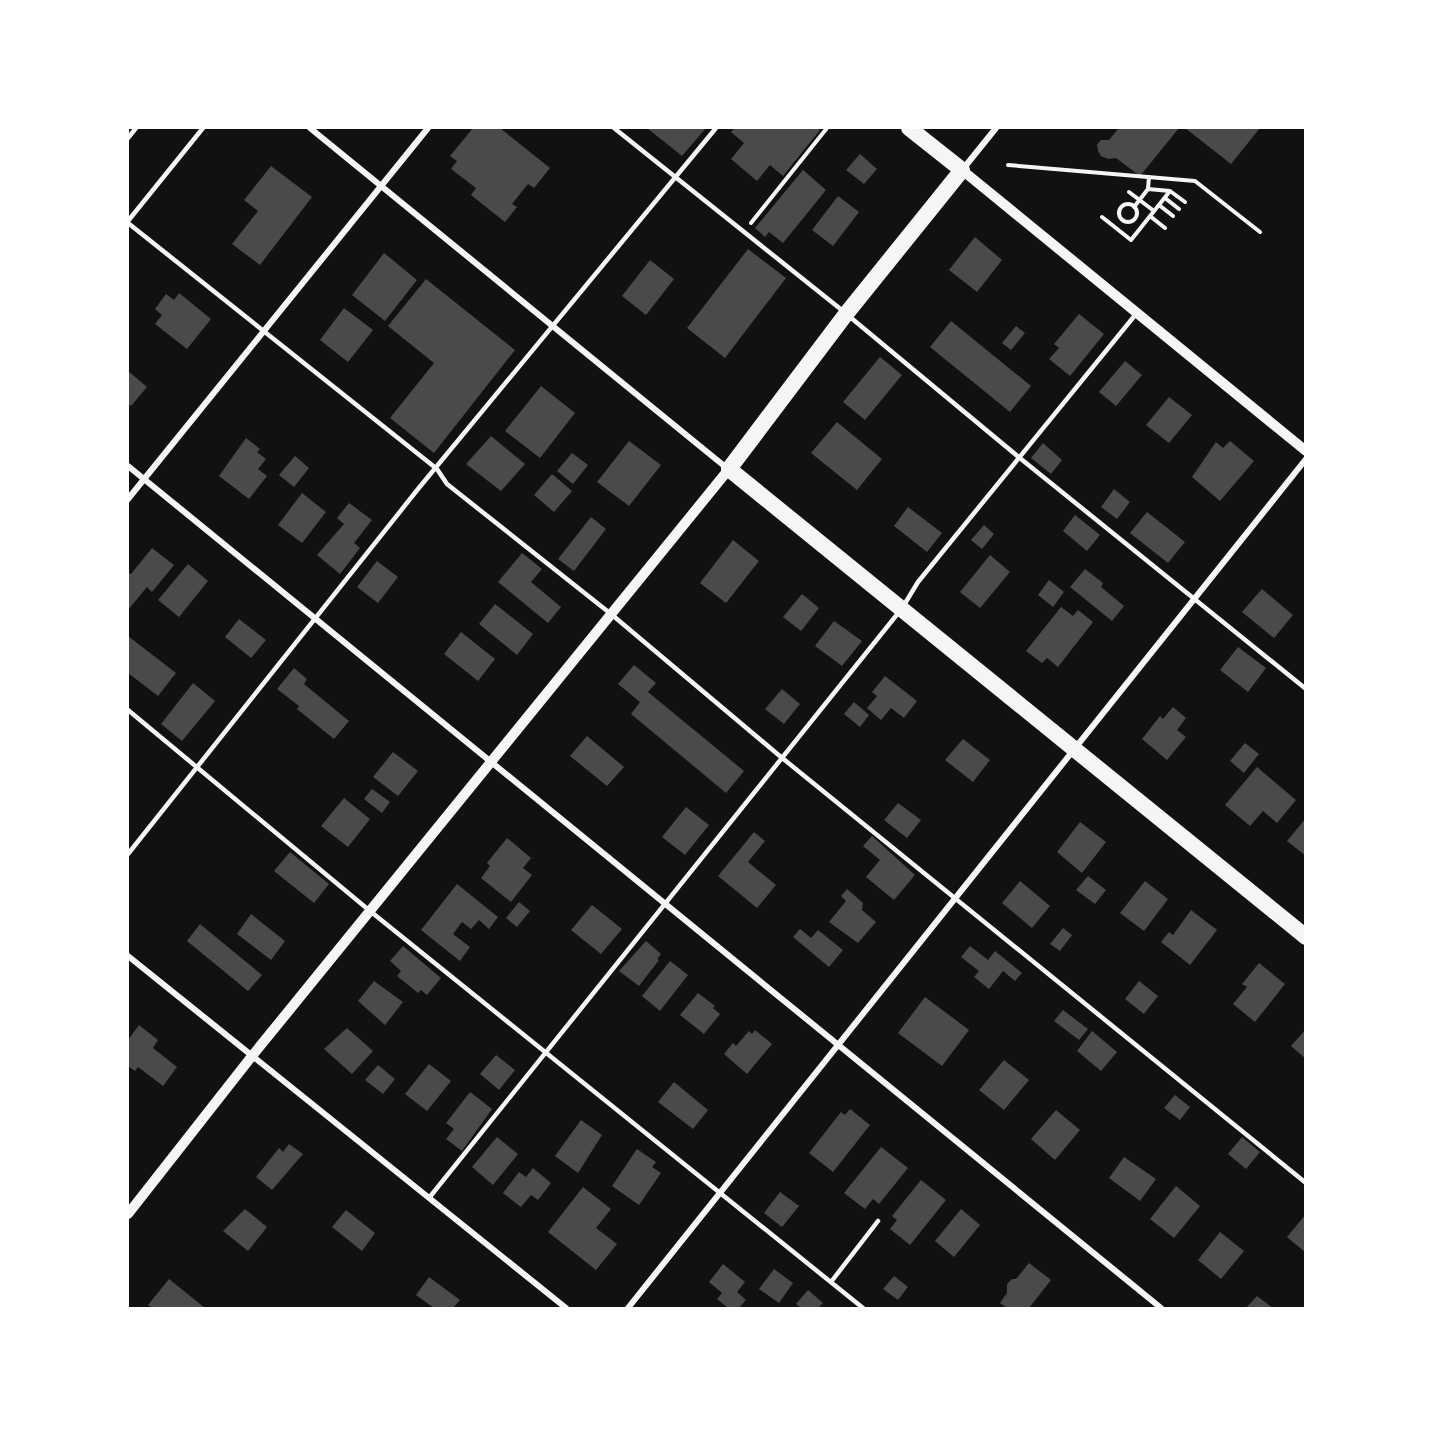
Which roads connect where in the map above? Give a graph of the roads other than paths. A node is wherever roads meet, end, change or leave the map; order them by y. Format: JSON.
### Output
{"nodes":[{"id":1,"x":136,"y":128,"type":"edge"},
{"id":2,"x":203,"y":128,"type":"edge"},
{"id":3,"x":310,"y":128,"type":"edge"},
{"id":4,"x":428,"y":128,"type":"edge"},
{"id":5,"x":614,"y":128,"type":"edge"},
{"id":6,"x":716,"y":128,"type":"edge"},
{"id":7,"x":909,"y":128,"type":"edge"},
{"id":8,"x":996,"y":128,"type":"edge"},
{"id":9,"x":128,"y":138,"type":"edge"},
{"id":10,"x":962,"y":170,"type":"junction"},
{"id":11,"x":676,"y":177,"type":"junction"},
{"id":12,"x":380,"y":184,"type":"junction"},
{"id":13,"x":128,"y":222,"type":"edge"},
{"id":14,"x":1138,"y":312,"type":"junction"},
{"id":15,"x":846,"y":314,"type":"junction"},
{"id":16,"x":552,"y":325,"type":"junction"},
{"id":17,"x":264,"y":331,"type":"junction"},
{"id":18,"x":1305,"y":451,"type":"edge"},
{"id":19,"x":1020,"y":459,"type":"junction"},
{"id":20,"x":1305,"y":459,"type":"edge"},
{"id":21,"x":128,"y":466,"type":"edge"},
{"id":22,"x":436,"y":469,"type":"junction"},
{"id":23,"x":729,"y":469,"type":"junction"},
{"id":24,"x":143,"y":479,"type":"junction"},
{"id":25,"x":128,"y":499,"type":"edge"},
{"id":26,"x":1193,"y":598,"type":"junction"},
{"id":27,"x":901,"y":610,"type":"junction"},
{"id":28,"x":611,"y":614,"type":"junction"},
{"id":29,"x":316,"y":620,"type":"junction"},
{"id":30,"x":1305,"y":689,"type":"edge"},
{"id":31,"x":128,"y":710,"type":"edge"},
{"id":32,"x":1072,"y":749,"type":"junction"},
{"id":33,"x":782,"y":757,"type":"junction"},
{"id":34,"x":491,"y":763,"type":"junction"},
{"id":35,"x":198,"y":767,"type":"junction"},
{"id":36,"x":128,"y":854,"type":"edge"},
{"id":37,"x":956,"y":898,"type":"junction"},
{"id":38,"x":663,"y":903,"type":"junction"},
{"id":39,"x":370,"y":910,"type":"junction"},
{"id":40,"x":1305,"y":937,"type":"edge"},
{"id":41,"x":128,"y":956,"type":"edge"},
{"id":42,"x":837,"y":1045,"type":"junction"},
{"id":43,"x":545,"y":1051,"type":"junction"},
{"id":44,"x":252,"y":1056,"type":"junction"},
{"id":45,"x":1305,"y":1183,"type":"edge"},
{"id":46,"x":721,"y":1192,"type":"junction"},
{"id":47,"x":429,"y":1198,"type":"junction"},
{"id":48,"x":128,"y":1214,"type":"edge"},
{"id":49,"x":878,"y":1221,"type":"dead end"},
{"id":50,"x":831,"y":1282,"type":"junction"},
{"id":51,"x":566,"y":1308,"type":"edge"},
{"id":52,"x":628,"y":1308,"type":"edge"},
{"id":53,"x":863,"y":1308,"type":"edge"},
{"id":54,"x":1161,"y":1308,"type":"edge"}],
"edges":[{"from":1,"to":9,"type":"lane"},
{"from":2,"to":13,"type":"lane"},
{"from":3,"to":12,"type":"street"},
{"from":4,"to":12,"type":"street"},
{"from":5,"to":11,"type":"lane"},
{"from":6,"to":11,"type":"lane"},
{"from":7,"to":10,"type":"highway"},
{"from":8,"to":10,"type":"street"},
{"from":10,"to":14,"type":"street"},
{"from":10,"to":15,"type":"highway"},
{"from":11,"to":15,"type":"lane"},
{"from":11,"to":16,"type":"lane"},
{"from":12,"to":16,"type":"street"},
{"from":12,"to":17,"type":"street"},
{"from":13,"to":17,"type":"lane"},
{"from":14,"to":18,"type":"street"},
{"from":14,"to":19,"type":"lane"},
{"from":15,"to":19,"type":"lane"},
{"from":15,"to":23,"type":"highway"},
{"from":16,"to":22,"type":"lane"},
{"from":16,"to":23,"type":"street"},
{"from":17,"to":22,"type":"lane"},
{"from":17,"to":24,"type":"street"},
{"from":19,"to":26,"type":"lane"},
{"from":19,"to":27,"type":"lane"},
{"from":20,"to":26,"type":"street"},
{"from":21,"to":24,"type":"street"},
{"from":22,"to":28,"type":"lane"},
{"from":22,"to":29,"type":"lane"},
{"from":23,"to":27,"type":"highway"},
{"from":23,"to":28,"type":"street"},
{"from":24,"to":25,"type":"street"},
{"from":24,"to":29,"type":"street"},
{"from":26,"to":30,"type":"lane"},
{"from":26,"to":32,"type":"street"},
{"from":27,"to":32,"type":"highway"},
{"from":27,"to":33,"type":"lane"},
{"from":28,"to":33,"type":"lane"},
{"from":28,"to":34,"type":"street"},
{"from":29,"to":34,"type":"street"},
{"from":29,"to":35,"type":"lane"},
{"from":31,"to":35,"type":"lane"},
{"from":32,"to":37,"type":"street"},
{"from":32,"to":40,"type":"highway"},
{"from":33,"to":37,"type":"lane"},
{"from":33,"to":38,"type":"lane"},
{"from":34,"to":38,"type":"street"},
{"from":34,"to":39,"type":"street"},
{"from":35,"to":36,"type":"lane"},
{"from":35,"to":39,"type":"lane"},
{"from":37,"to":42,"type":"street"},
{"from":37,"to":45,"type":"lane"},
{"from":38,"to":42,"type":"street"},
{"from":38,"to":43,"type":"lane"},
{"from":39,"to":43,"type":"lane"},
{"from":39,"to":44,"type":"street"},
{"from":41,"to":44,"type":"street"},
{"from":42,"to":46,"type":"street"},
{"from":42,"to":54,"type":"street"},
{"from":43,"to":46,"type":"lane"},
{"from":43,"to":47,"type":"lane"},
{"from":44,"to":47,"type":"street"},
{"from":44,"to":48,"type":"street"},
{"from":46,"to":50,"type":"lane"},
{"from":46,"to":52,"type":"street"},
{"from":47,"to":51,"type":"street"},
{"from":49,"to":50,"type":"lane"},
{"from":50,"to":53,"type":"lane"}]}
